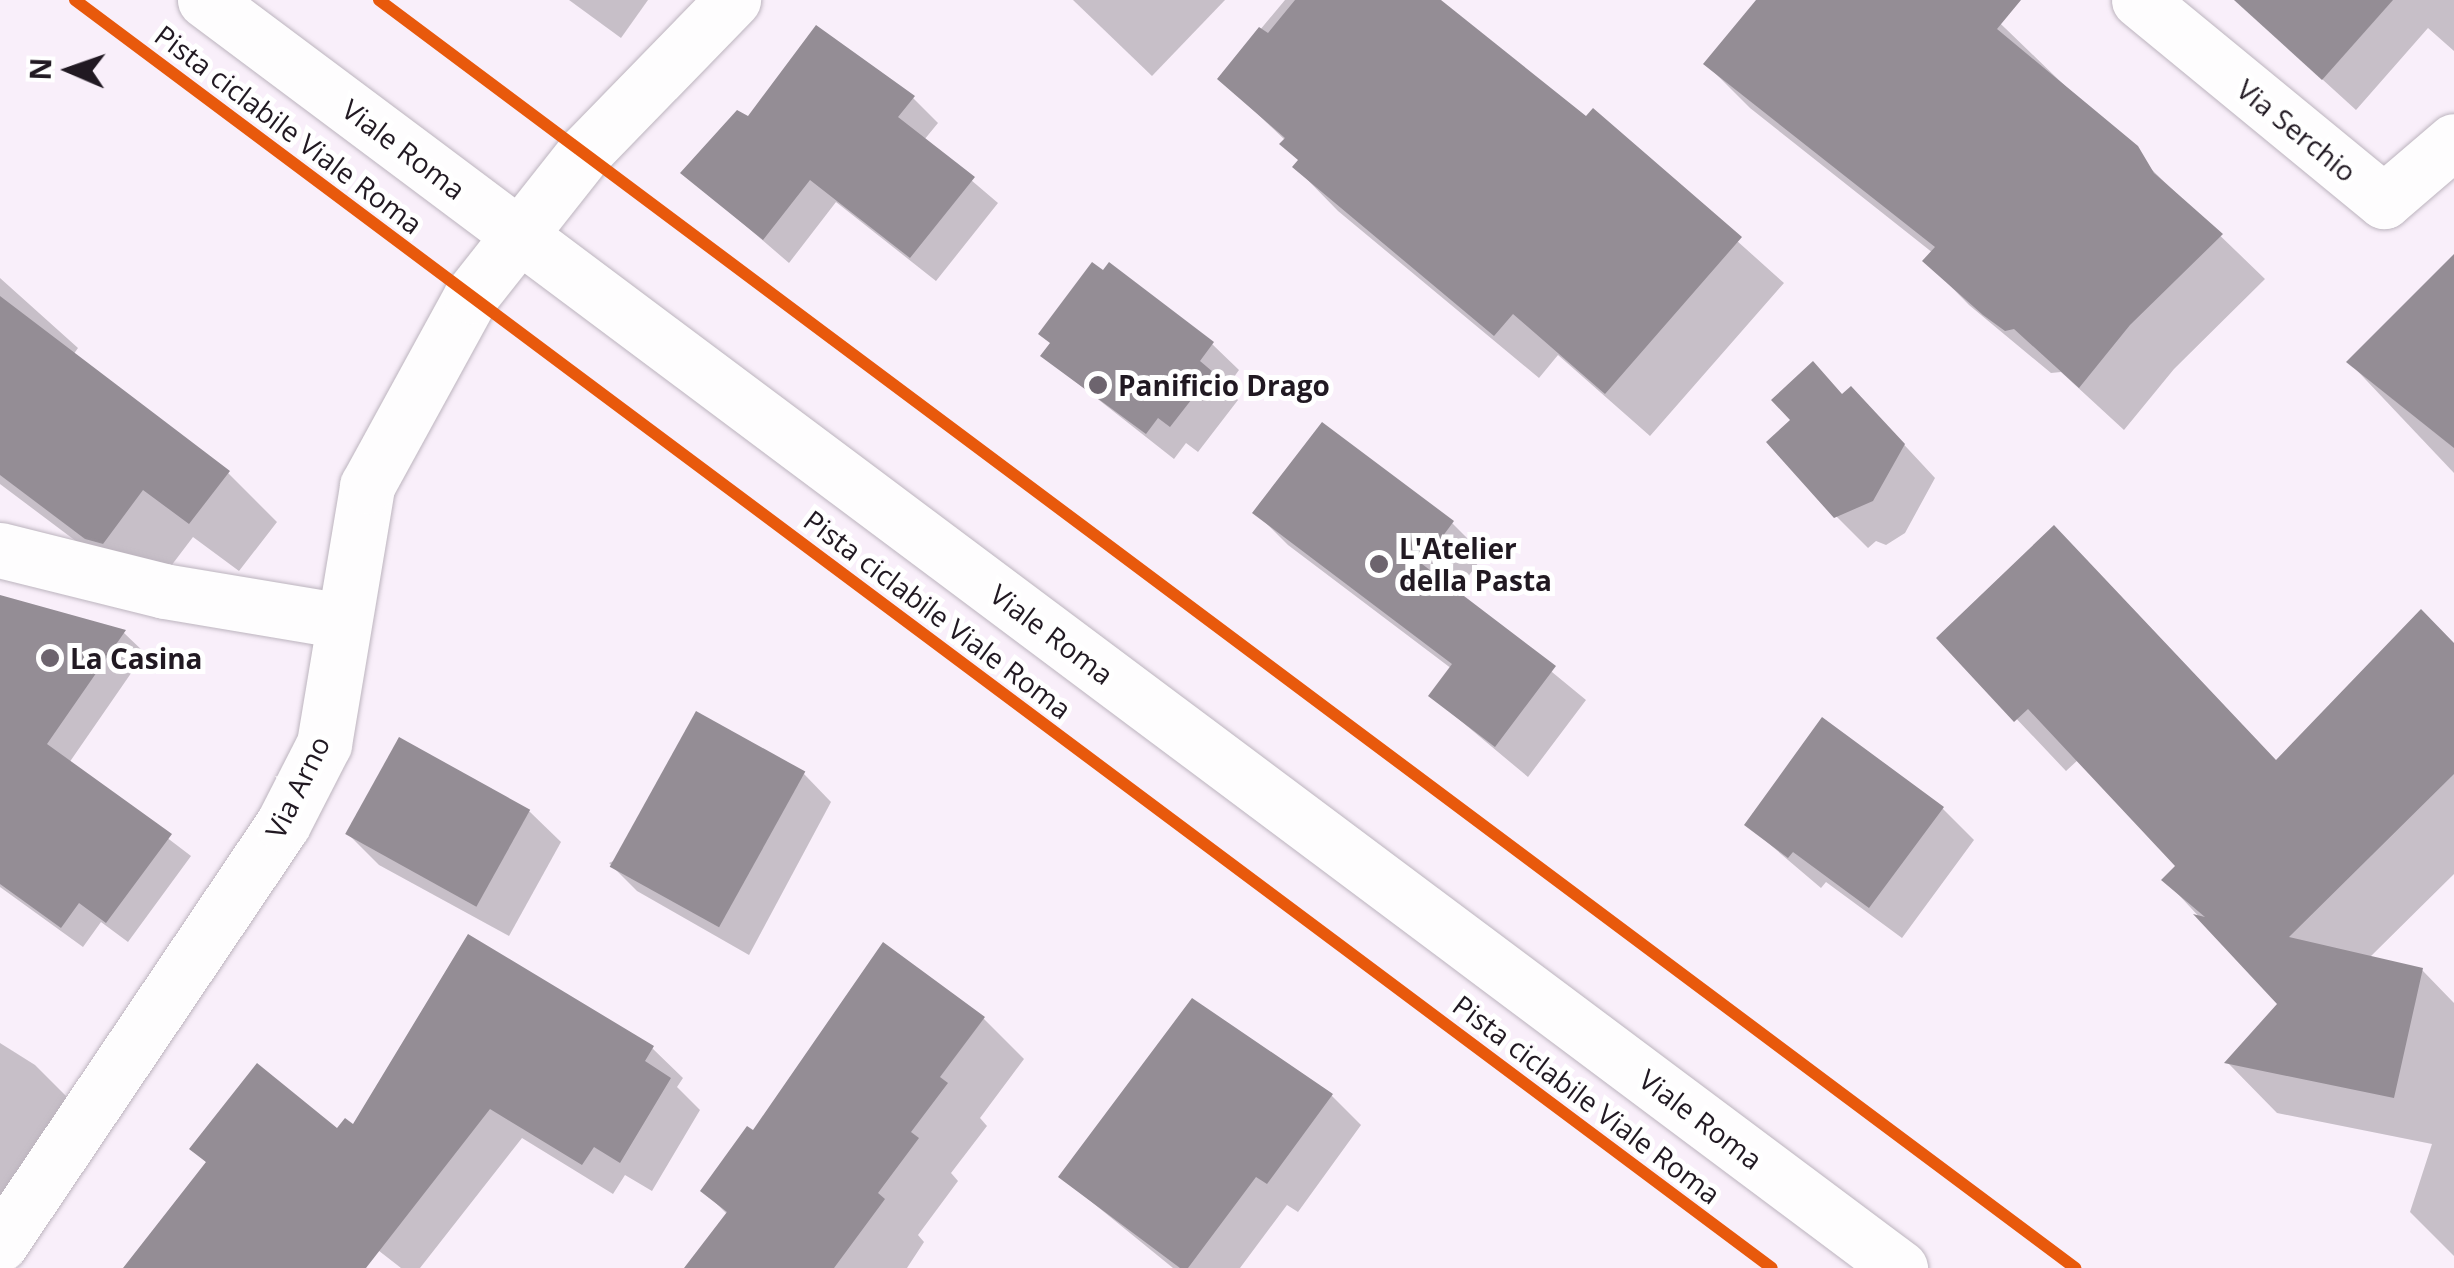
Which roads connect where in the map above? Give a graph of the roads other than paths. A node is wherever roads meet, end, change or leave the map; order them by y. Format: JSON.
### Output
{"nodes":[{"id":1,"x":205,"y":0,"type":"edge"},
{"id":2,"x":733,"y":0,"type":"edge"},
{"id":3,"x":2139,"y":0,"type":"edge"},
{"id":4,"x":2454,"y":141,"type":"edge"},
{"id":5,"x":516,"y":232,"type":"junction"},
{"id":6,"x":0,"y":550,"type":"edge"},
{"id":7,"x":343,"y":621,"type":"junction"},
{"id":8,"x":0,"y":1244,"type":"edge"},
{"id":9,"x":1900,"y":1268,"type":"edge"}],
"edges":[{"from":1,"to":5,"type":"street","name":"Viale Roma"},
{"from":2,"to":5,"type":"street","name":"Via Arno"},
{"from":3,"to":4,"type":"street","name":"Via Serchio"},
{"from":5,"to":7,"type":"street","name":"Via Arno"},
{"from":5,"to":9,"type":"street","name":"Viale Roma"},
{"from":6,"to":7,"type":"street"},
{"from":7,"to":8,"type":"street","name":"Via Arno"}]}
